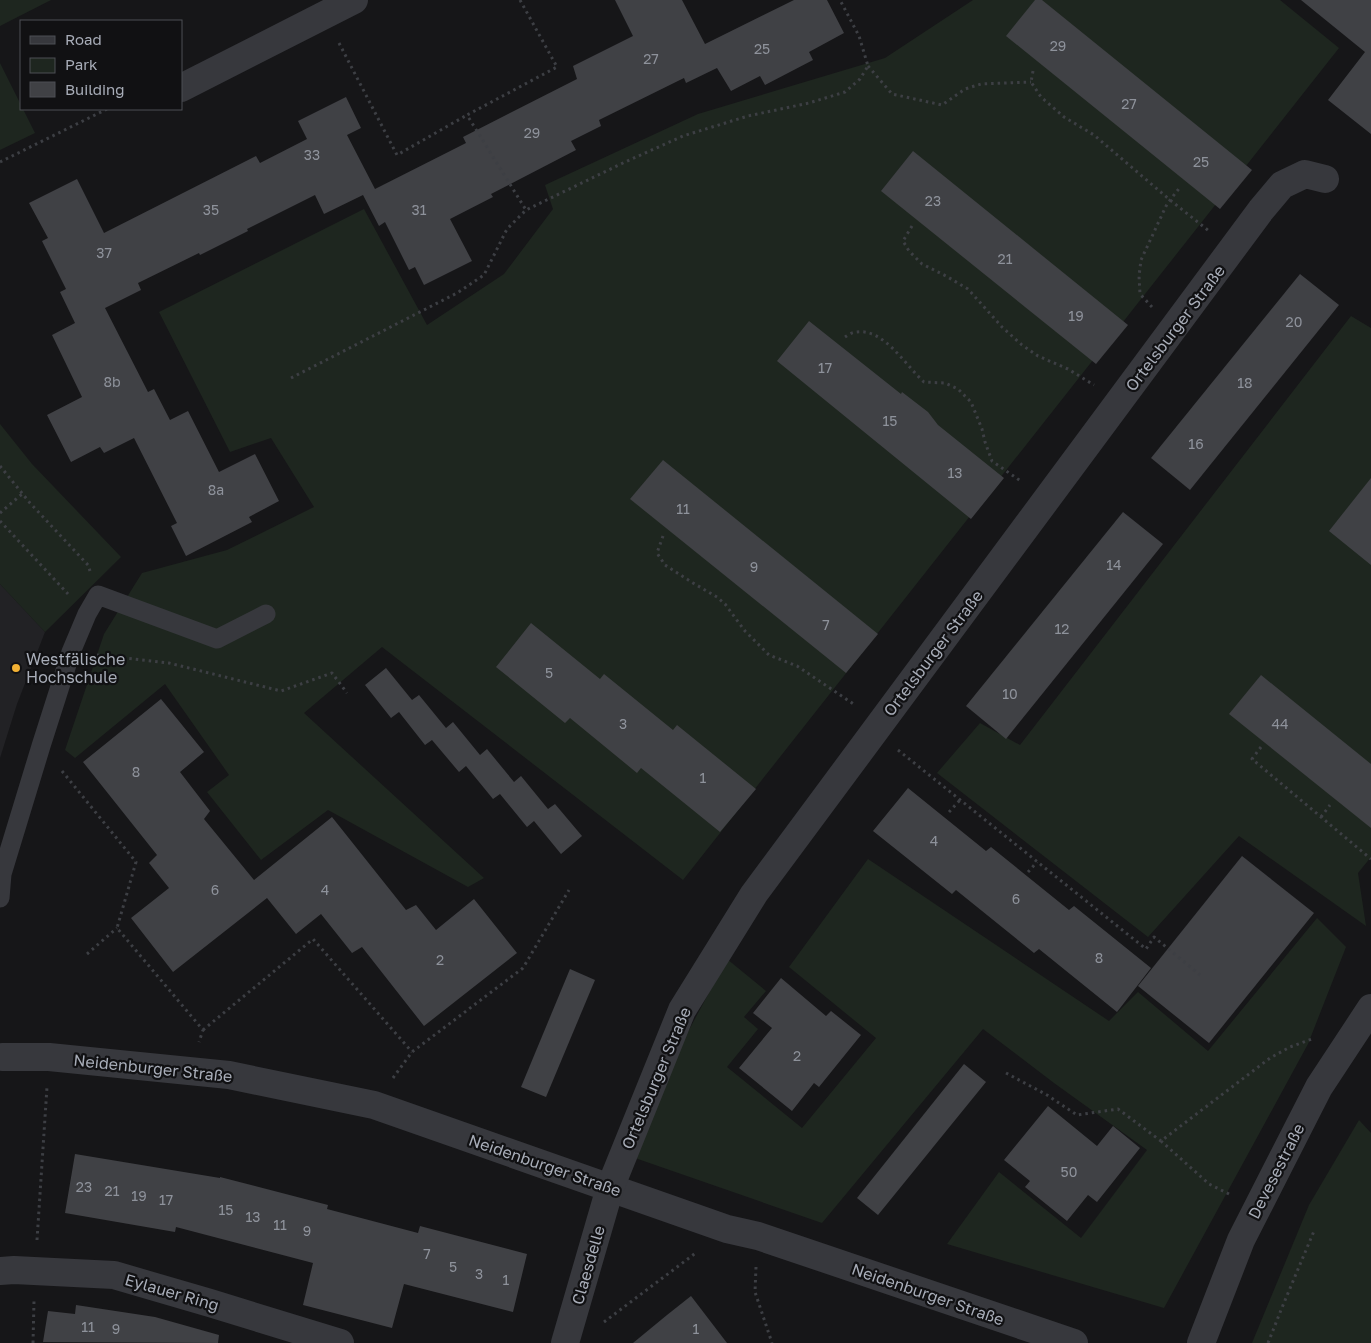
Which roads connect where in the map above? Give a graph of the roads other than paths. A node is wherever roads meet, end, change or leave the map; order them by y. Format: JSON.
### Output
{"nodes":[{"id":1,"x":354,"y":0,"type":"edge"},
{"id":2,"x":182,"y":87,"type":"edge"},
{"id":3,"x":1325,"y":179,"type":"dead end"},
{"id":4,"x":266,"y":614,"type":"dead end"},
{"id":5,"x":1,"y":874,"type":"edge"},
{"id":6,"x":0,"y":898,"type":"edge"},
{"id":7,"x":1371,"y":1008,"type":"edge"},
{"id":8,"x":1,"y":1053,"type":"edge"},
{"id":9,"x":610,"y":1188,"type":"junction"},
{"id":10,"x":0,"y":1271,"type":"edge"},
{"id":11,"x":340,"y":1343,"type":"edge"},
{"id":12,"x":565,"y":1343,"type":"edge"},
{"id":13,"x":1074,"y":1343,"type":"edge"},
{"id":14,"x":1201,"y":1343,"type":"edge"}],
"edges":[{"from":1,"to":2,"type":"street"},
{"from":3,"to":9,"type":"street","name":"Ortelsburger Straße"},
{"from":4,"to":5,"type":"lane"},
{"from":5,"to":6,"type":"lane"},
{"from":7,"to":14,"type":"street","name":"Devesestraße"},
{"from":8,"to":9,"type":"street","name":"Neidenburger Straße"},
{"from":9,"to":12,"type":"street","name":"Claesdelle"},
{"from":9,"to":13,"type":"street","name":"Neidenburger Straße"},
{"from":10,"to":11,"type":"street","name":"Eylauer Ring"}]}
